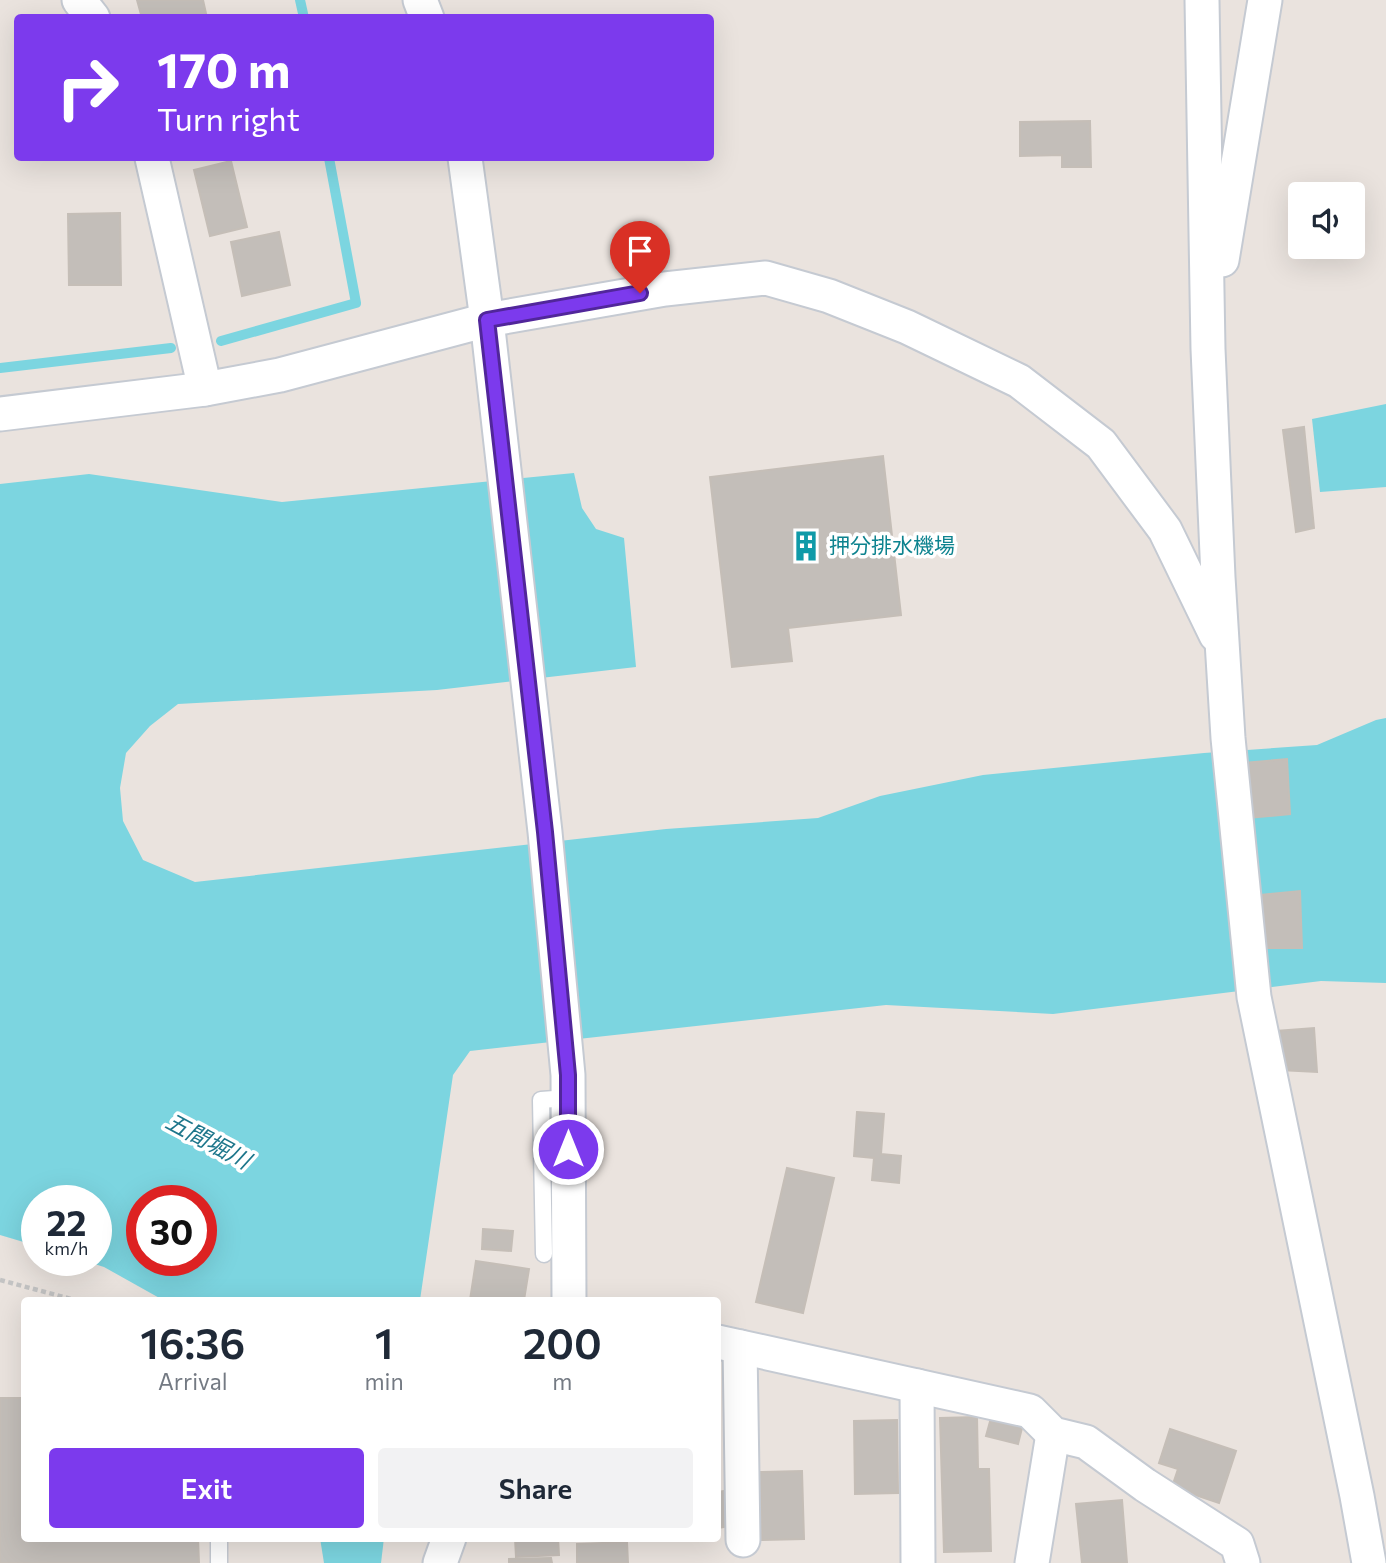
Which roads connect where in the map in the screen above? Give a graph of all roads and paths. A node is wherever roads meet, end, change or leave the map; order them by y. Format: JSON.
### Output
{"nodes":[{"id":1,"x":79,"y":0,"type":"edge"},
{"id":2,"x":1202,"y":0,"type":"edge"},
{"id":3,"x":1265,"y":0,"type":"edge"},
{"id":4,"x":90,"y":14,"type":"edge"},
{"id":5,"x":153,"y":161,"type":"edge"},
{"id":6,"x":465,"y":161,"type":"edge"},
{"id":7,"x":489,"y":333,"type":"junction"},
{"id":8,"x":1208,"y":349,"type":"junction"},
{"id":9,"x":205,"y":389,"type":"junction"},
{"id":10,"x":0,"y":414,"type":"edge"},
{"id":11,"x":1223,"y":649,"type":"junction"},
{"id":12,"x":568,"y":1087,"type":"junction"},
{"id":13,"x":544,"y":1254,"type":"dead end"},
{"id":14,"x":0,"y":1280,"type":"edge"},
{"id":15,"x":64,"y":1297,"type":"edge"},
{"id":16,"x":569,"y":1297,"type":"edge"},
{"id":17,"x":729,"y":1345,"type":"edge"},
{"id":18,"x":917,"y":1386,"type":"junction"},
{"id":19,"x":1053,"y":1434,"type":"junction"},
{"id":20,"x":743,"y":1540,"type":"dead end"},
{"id":21,"x":219,"y":1542,"type":"edge"},
{"id":22,"x":448,"y":1542,"type":"edge"},
{"id":23,"x":219,"y":1563,"type":"edge"},
{"id":24,"x":440,"y":1563,"type":"edge"},
{"id":25,"x":918,"y":1563,"type":"edge"},
{"id":26,"x":1032,"y":1563,"type":"edge"},
{"id":27,"x":1243,"y":1563,"type":"edge"},
{"id":28,"x":1369,"y":1563,"type":"edge"}],
"edges":[{"from":1,"to":4,"type":"street"},
{"from":2,"to":8,"type":"street"},
{"from":3,"to":8,"type":"street"},
{"from":5,"to":9,"type":"street"},
{"from":6,"to":7,"type":"street"},
{"from":7,"to":9,"type":"street"},
{"from":7,"to":11,"type":"street"},
{"from":7,"to":12,"type":"street"},
{"from":8,"to":11,"type":"street"},
{"from":9,"to":10,"type":"street"},
{"from":11,"to":28,"type":"street"},
{"from":12,"to":13,"type":"lane"},
{"from":12,"to":16,"type":"street"},
{"from":14,"to":15,"type":"path"},
{"from":17,"to":18,"type":"street"},
{"from":17,"to":20,"type":"street"},
{"from":18,"to":19,"type":"street"},
{"from":18,"to":25,"type":"street"},
{"from":19,"to":26,"type":"street"},
{"from":19,"to":27,"type":"street"},
{"from":21,"to":23,"type":"lane"},
{"from":22,"to":24,"type":"street"}]}
